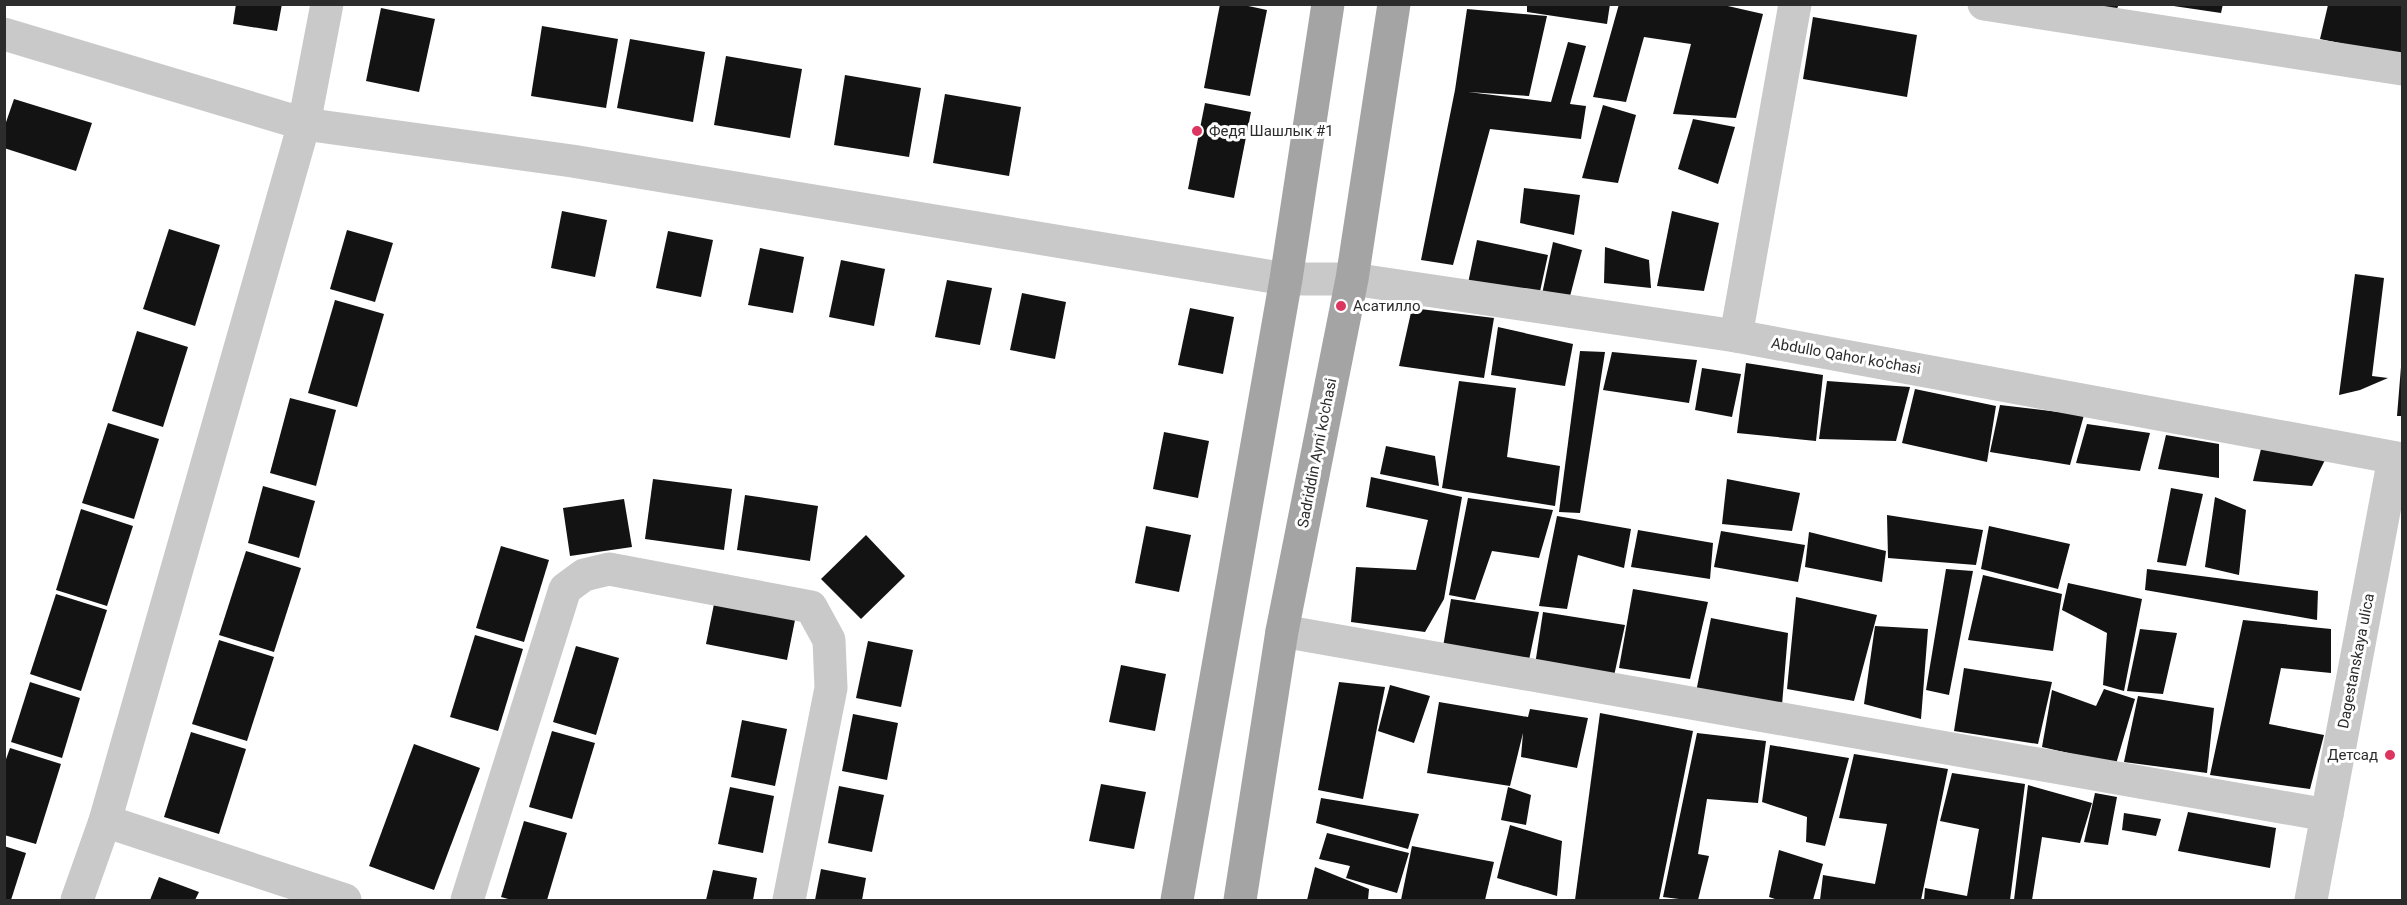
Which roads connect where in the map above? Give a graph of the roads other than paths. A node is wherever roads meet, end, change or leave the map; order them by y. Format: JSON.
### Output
{"nodes":[{"id":1,"x":327,"y":4,"type":"edge"},
{"id":2,"x":1328,"y":4,"type":"edge"},
{"id":3,"x":1394,"y":4,"type":"edge"},
{"id":4,"x":1795,"y":4,"type":"edge"},
{"id":5,"x":1984,"y":4,"type":"edge"},
{"id":6,"x":4,"y":34,"type":"edge"},
{"id":7,"x":2403,"y":69,"type":"edge"},
{"id":8,"x":304,"y":123,"type":"junction"},
{"id":9,"x":1286,"y":279,"type":"junction"},
{"id":10,"x":1352,"y":279,"type":"junction"},
{"id":11,"x":1736,"y":336,"type":"junction"},
{"id":12,"x":2398,"y":458,"type":"edge"},
{"id":13,"x":1282,"y":631,"type":"junction"},
{"id":14,"x":2327,"y":815,"type":"junction"},
{"id":15,"x":105,"y":821,"type":"junction"},
{"id":16,"x":77,"y":900,"type":"edge"},
{"id":17,"x":345,"y":900,"type":"edge"},
{"id":18,"x":467,"y":900,"type":"edge"},
{"id":19,"x":789,"y":900,"type":"edge"},
{"id":20,"x":1178,"y":900,"type":"edge"},
{"id":21,"x":1240,"y":900,"type":"edge"},
{"id":22,"x":2311,"y":900,"type":"edge"}],
"edges":[{"from":1,"to":8,"type":"street"},
{"from":2,"to":9,"type":"main road"},
{"from":3,"to":10,"type":"main road","name":"Sadriddin Ayni ko'chasi"},
{"from":4,"to":11,"type":"street"},
{"from":5,"to":7,"type":"street"},
{"from":6,"to":8,"type":"street","name":"Abdullo Qahor ko'chasi"},
{"from":8,"to":9,"type":"street","name":"Abdullo Qahor ko'chasi"},
{"from":8,"to":15,"type":"street"},
{"from":9,"to":10,"type":"street","name":"Abdullo Qahor ko'chasi"},
{"from":9,"to":20,"type":"main road"},
{"from":10,"to":11,"type":"street","name":"Abdullo Qahor ko'chasi"},
{"from":10,"to":13,"type":"main road","name":"Sadriddin Ayni ko'chasi"},
{"from":11,"to":12,"type":"street","name":"Abdullo Qahor ko'chasi"},
{"from":12,"to":14,"type":"street","name":"Dagestanskaya ulica"},
{"from":13,"to":14,"type":"street"},
{"from":13,"to":21,"type":"main road","name":"Sadriddin Ayni ko'chasi"},
{"from":14,"to":22,"type":"street","name":"Dagestanskaya ulica"},
{"from":15,"to":16,"type":"street"},
{"from":15,"to":17,"type":"street"},
{"from":18,"to":19,"type":"street"}]}
